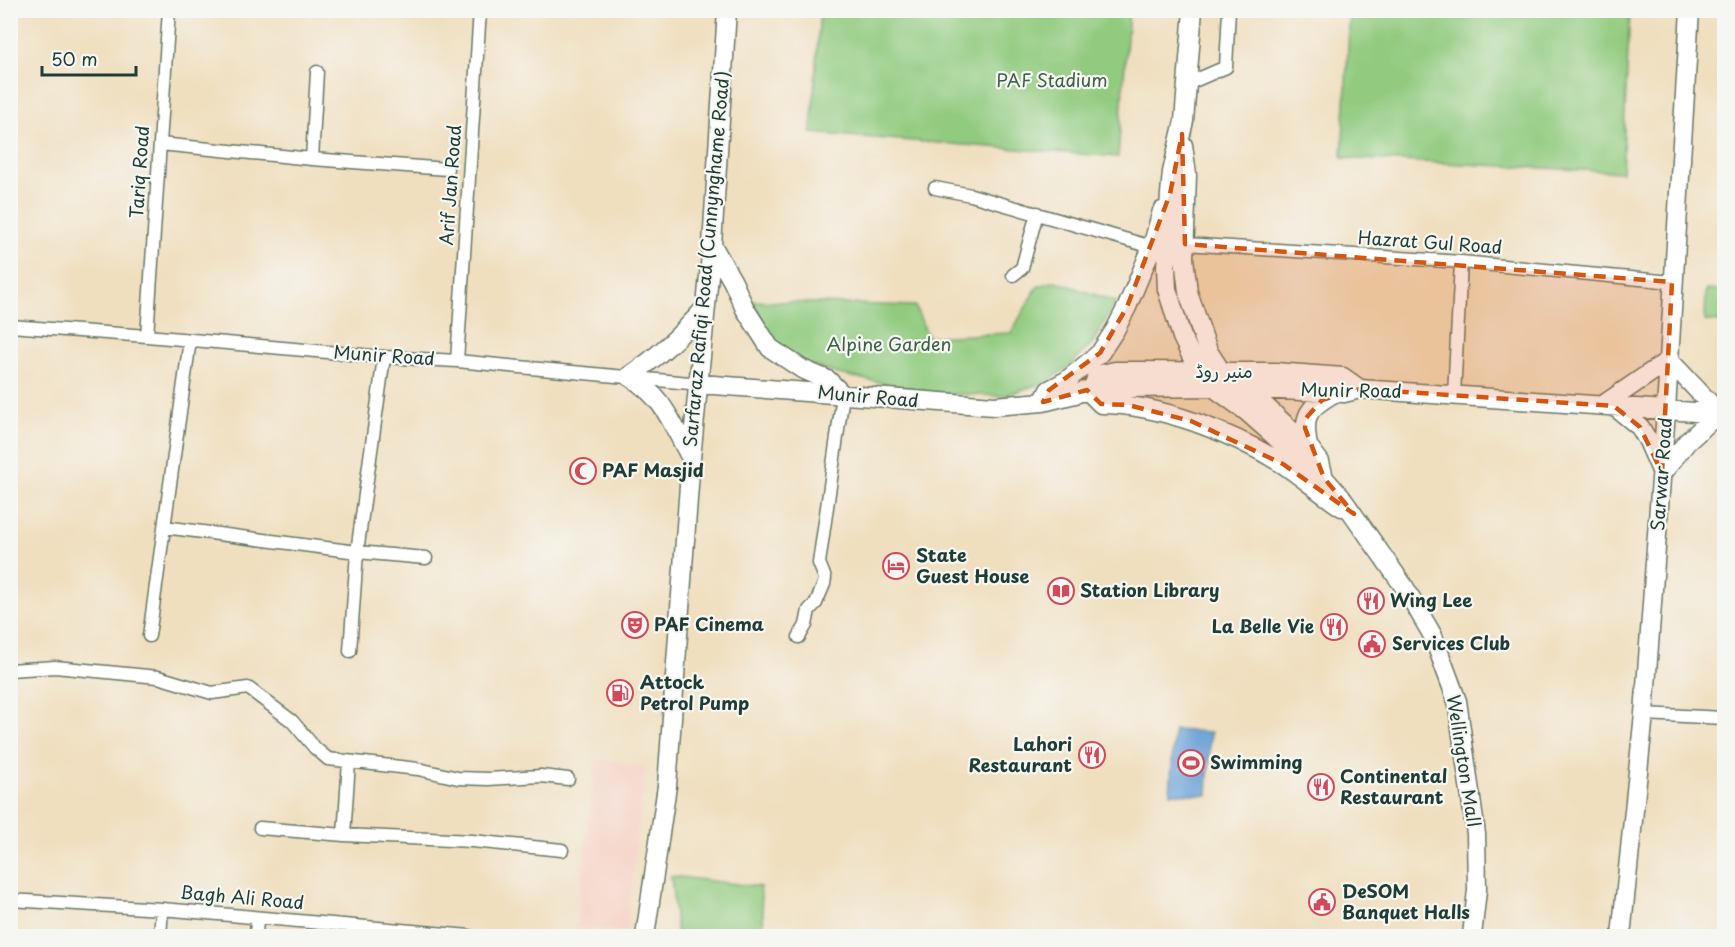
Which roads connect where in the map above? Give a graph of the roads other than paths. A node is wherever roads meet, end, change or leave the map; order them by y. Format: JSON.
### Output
{"nodes":[{"id":1,"x":170,"y":10,"type":"edge"},
{"id":2,"x":480,"y":10,"type":"edge"},
{"id":3,"x":727,"y":10,"type":"edge"},
{"id":4,"x":1193,"y":10,"type":"edge"},
{"id":5,"x":1229,"y":10,"type":"edge"},
{"id":6,"x":1690,"y":10,"type":"edge"},
{"id":7,"x":317,"y":72,"type":"dead end"},
{"id":8,"x":1187,"y":84,"type":"junction"},
{"id":9,"x":1182,"y":134,"type":"junction"},
{"id":10,"x":160,"y":144,"type":"junction"},
{"id":11,"x":312,"y":159,"type":"junction"},
{"id":12,"x":447,"y":169,"type":"dead end"},
{"id":13,"x":935,"y":188,"type":"dead end"},
{"id":14,"x":1170,"y":194,"type":"junction"},
{"id":15,"x":1037,"y":213,"type":"junction"},
{"id":16,"x":1185,"y":244,"type":"junction"},
{"id":17,"x":712,"y":245,"type":"junction"},
{"id":18,"x":1152,"y":247,"type":"junction"},
{"id":19,"x":1461,"y":262,"type":"junction"},
{"id":20,"x":1013,"y":275,"type":"dead end"},
{"id":21,"x":1672,"y":282,"type":"junction"},
{"id":22,"x":706,"y":307,"type":"junction"},
{"id":23,"x":10,"y":326,"type":"edge"},
{"id":24,"x":147,"y":336,"type":"junction"},
{"id":25,"x":190,"y":340,"type":"junction"},
{"id":26,"x":384,"y":357,"type":"junction"},
{"id":27,"x":1669,"y":360,"type":"junction"},
{"id":28,"x":457,"y":361,"type":"junction"},
{"id":29,"x":1199,"y":372,"type":"junction"},
{"id":30,"x":629,"y":376,"type":"junction"},
{"id":31,"x":1217,"y":379,"type":"junction"},
{"id":32,"x":700,"y":384,"type":"junction"},
{"id":33,"x":1239,"y":388,"type":"junction"},
{"id":34,"x":1090,"y":389,"type":"junction"},
{"id":35,"x":1360,"y":389,"type":"junction"},
{"id":36,"x":1336,"y":392,"type":"junction"},
{"id":37,"x":843,"y":395,"type":"junction"},
{"id":38,"x":1454,"y":395,"type":"junction"},
{"id":39,"x":1043,"y":402,"type":"junction"},
{"id":40,"x":1609,"y":405,"type":"junction"},
{"id":41,"x":1666,"y":410,"type":"junction"},
{"id":42,"x":1722,"y":414,"type":"edge"},
{"id":43,"x":1308,"y":446,"type":"junction"},
{"id":44,"x":691,"y":458,"type":"junction"},
{"id":45,"x":1662,"y":473,"type":"junction"},
{"id":46,"x":1324,"y":478,"type":"junction"},
{"id":47,"x":1354,"y":514,"type":"junction"},
{"id":48,"x":164,"y":527,"type":"junction"},
{"id":49,"x":357,"y":552,"type":"junction"},
{"id":50,"x":426,"y":558,"type":"dead end"},
{"id":51,"x":148,"y":636,"type":"dead end"},
{"id":52,"x":799,"y":637,"type":"dead end"},
{"id":53,"x":350,"y":651,"type":"dead end"},
{"id":54,"x":10,"y":670,"type":"edge"},
{"id":55,"x":1644,"y":714,"type":"junction"},
{"id":56,"x":1725,"y":718,"type":"edge"},
{"id":57,"x":349,"y":762,"type":"junction"},
{"id":58,"x":568,"y":779,"type":"dead end"},
{"id":59,"x":260,"y":828,"type":"dead end"},
{"id":60,"x":344,"y":835,"type":"junction"},
{"id":61,"x":562,"y":850,"type":"dead end"},
{"id":62,"x":10,"y":900,"type":"edge"},
{"id":63,"x":162,"y":909,"type":"junction"},
{"id":64,"x":257,"y":918,"type":"junction"},
{"id":65,"x":416,"y":934,"type":"edge"},
{"id":66,"x":160,"y":936,"type":"edge"},
{"id":67,"x":256,"y":936,"type":"edge"},
{"id":68,"x":470,"y":936,"type":"edge"},
{"id":69,"x":645,"y":936,"type":"edge"},
{"id":70,"x":1472,"y":936,"type":"edge"},
{"id":71,"x":1621,"y":936,"type":"edge"}],
"edges":[{"from":1,"to":10,"type":"street","name":"Tariq Road"},
{"from":2,"to":28,"type":"street","name":"Arif Jan Road"},
{"from":3,"to":17,"type":"street","name":"Sarfaraz Rafiqi Road (Cunnynghame Road)"},
{"from":4,"to":8,"type":"street"},
{"from":5,"to":8,"type":"street"},
{"from":6,"to":21,"type":"street","name":"Sarwar Road"},
{"from":7,"to":11,"type":"street"},
{"from":8,"to":9,"type":"street"},
{"from":9,"to":14,"type":"street"},
{"from":9,"to":16,"type":"street"},
{"from":10,"to":11,"type":"street"},
{"from":10,"to":24,"type":"street","name":"Tariq Road"},
{"from":11,"to":12,"type":"street"},
{"from":13,"to":15,"type":"street"},
{"from":14,"to":18,"type":"street"},
{"from":14,"to":29,"type":"street"},
{"from":15,"to":18,"type":"street"},
{"from":15,"to":20,"type":"street"},
{"from":16,"to":19,"type":"street","name":"Hazrat Gul Road"},
{"from":16,"to":31,"type":"street"},
{"from":17,"to":22,"type":"street","name":"Sarfaraz Rafiqi Road (Cunnynghame Road)"},
{"from":17,"to":37,"type":"street"},
{"from":18,"to":39,"type":"street"},
{"from":19,"to":21,"type":"street","name":"Hazrat Gul Road"},
{"from":19,"to":38,"type":"street"},
{"from":21,"to":27,"type":"street","name":"Sarwar Road"},
{"from":22,"to":30,"type":"street"},
{"from":22,"to":32,"type":"street","name":"Sarfaraz Rafiqi Road (Cunnynghame Road)"},
{"from":23,"to":24,"type":"street","name":"Munir Road"},
{"from":24,"to":25,"type":"street","name":"Munir Road"},
{"from":25,"to":26,"type":"street","name":"Munir Road"},
{"from":25,"to":48,"type":"street"},
{"from":26,"to":28,"type":"street","name":"Munir Road"},
{"from":26,"to":49,"type":"street"},
{"from":27,"to":40,"type":"street"},
{"from":27,"to":41,"type":"street","name":"Sarwar Road"},
{"from":27,"to":42,"type":"street"},
{"from":28,"to":30,"type":"street","name":"Munir Road"},
{"from":29,"to":31,"type":"street"},
{"from":29,"to":34,"type":"street","name":"منیر روڈ"},
{"from":30,"to":32,"type":"street","name":"Munir Road"},
{"from":30,"to":44,"type":"street"},
{"from":31,"to":33,"type":"street","name":"Munir Road"},
{"from":31,"to":34,"type":"street","name":"Munir Road"},
{"from":31,"to":35,"type":"street","name":"منیر روڈ"},
{"from":31,"to":46,"type":"street","name":"Wellington Mall"},
{"from":32,"to":37,"type":"street","name":"Munir Road"},
{"from":32,"to":44,"type":"street","name":"Sarfaraz Rafiqi Road (Cunnynghame Road)"},
{"from":33,"to":36,"type":"street","name":"Munir Road"},
{"from":33,"to":43,"type":"street","name":"Wellington Mall"},
{"from":34,"to":39,"type":"street","name":"Munir Road"},
{"from":34,"to":47,"type":"street"},
{"from":35,"to":36,"type":"street","name":"Munir Road"},
{"from":35,"to":38,"type":"street","name":"Munir Road"},
{"from":36,"to":43,"type":"street"},
{"from":37,"to":39,"type":"street","name":"Munir Road"},
{"from":37,"to":52,"type":"street"},
{"from":38,"to":40,"type":"street","name":"Munir Road"},
{"from":40,"to":41,"type":"street","name":"Munir Road"},
{"from":40,"to":45,"type":"street"},
{"from":41,"to":42,"type":"street","name":"Munir Road"},
{"from":41,"to":45,"type":"street","name":"Sarwar Road"},
{"from":42,"to":45,"type":"street"},
{"from":43,"to":46,"type":"street","name":"Wellington Mall"},
{"from":44,"to":69,"type":"street","name":"Sarfaraz Rafiqi Road (Cunnynghame Road)"},
{"from":45,"to":55,"type":"street","name":"Sarwar Road"},
{"from":46,"to":47,"type":"street","name":"Wellington Mall"},
{"from":47,"to":70,"type":"street","name":"Wellington Mall"},
{"from":48,"to":49,"type":"street"},
{"from":48,"to":51,"type":"street"},
{"from":49,"to":50,"type":"street"},
{"from":49,"to":53,"type":"street"},
{"from":54,"to":57,"type":"street"},
{"from":55,"to":56,"type":"street"},
{"from":55,"to":71,"type":"street","name":"Sarwar Road"},
{"from":57,"to":58,"type":"street"},
{"from":57,"to":60,"type":"street"},
{"from":59,"to":60,"type":"street"},
{"from":60,"to":61,"type":"street"},
{"from":62,"to":63,"type":"street","name":"Bagh Ali Road"},
{"from":63,"to":64,"type":"street","name":"Bagh Ali Road"},
{"from":63,"to":66,"type":"street"},
{"from":64,"to":65,"type":"street","name":"Bagh Ali Road"},
{"from":64,"to":67,"type":"street"},
{"from":65,"to":68,"type":"street","name":"Bagh Ali Road"}]}
